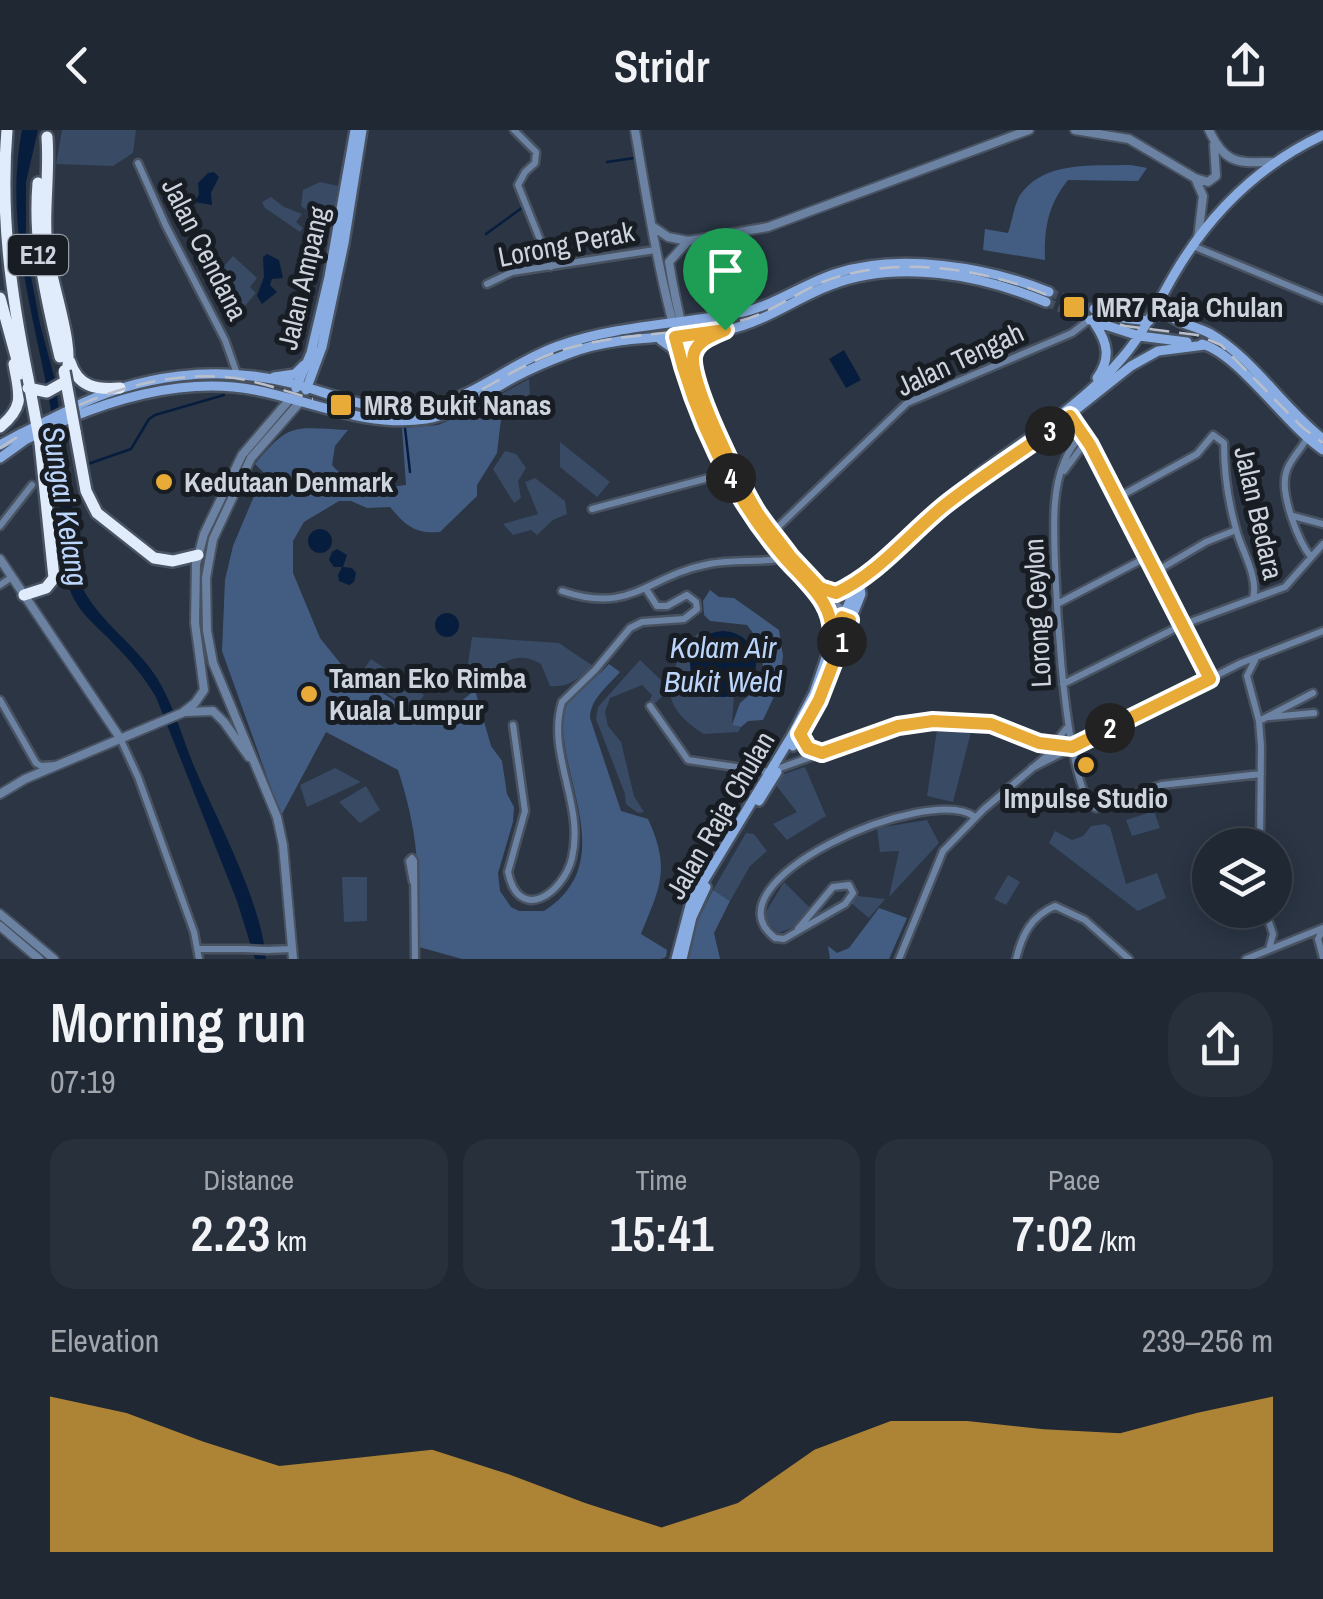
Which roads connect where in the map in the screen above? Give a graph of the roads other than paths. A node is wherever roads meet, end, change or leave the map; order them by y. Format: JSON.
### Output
{"nodes":[{"id":1,"x":7,"y":130,"type":"edge"},
{"id":2,"x":359,"y":130,"type":"edge"},
{"id":3,"x":514,"y":130,"type":"edge"},
{"id":4,"x":636,"y":130,"type":"edge"},
{"id":5,"x":1006,"y":130,"type":"edge"},
{"id":6,"x":1030,"y":130,"type":"edge"},
{"id":7,"x":1074,"y":130,"type":"edge"},
{"id":8,"x":1208,"y":130,"type":"edge"},
{"id":9,"x":48,"y":134,"type":"edge"},
{"id":10,"x":1323,"y":135,"type":"edge"},
{"id":11,"x":1214,"y":140,"type":"junction"},
{"id":12,"x":996,"y":143,"type":"junction"},
{"id":13,"x":0,"y":156,"type":"edge"},
{"id":14,"x":1277,"y":162,"type":"junction"},
{"id":15,"x":138,"y":163,"type":"dead end"},
{"id":16,"x":1195,"y":178,"type":"junction"},
{"id":17,"x":651,"y":225,"type":"junction"},
{"id":18,"x":688,"y":241,"type":"junction"},
{"id":19,"x":1196,"y":242,"type":"junction"},
{"id":20,"x":655,"y":250,"type":"junction"},
{"id":21,"x":551,"y":268,"type":"junction"},
{"id":22,"x":487,"y":284,"type":"dead end"},
{"id":23,"x":0,"y":298,"type":"edge"},
{"id":24,"x":1162,"y":298,"type":"junction"},
{"id":25,"x":1323,"y":300,"type":"edge"},
{"id":26,"x":1094,"y":309,"type":"tunnel mouth"},
{"id":27,"x":1091,"y":321,"type":"junction"},
{"id":28,"x":1149,"y":321,"type":"junction"},
{"id":29,"x":670,"y":322,"type":"junction"},
{"id":30,"x":725,"y":330,"type":"junction"},
{"id":31,"x":1139,"y":336,"type":"junction"},
{"id":32,"x":679,"y":337,"type":"junction"},
{"id":33,"x":653,"y":338,"type":"junction"},
{"id":34,"x":1204,"y":345,"type":"junction"},
{"id":35,"x":66,"y":349,"type":"junction"},
{"id":36,"x":12,"y":350,"type":"junction"},
{"id":37,"x":311,"y":354,"type":"junction"},
{"id":38,"x":231,"y":356,"type":"junction"},
{"id":39,"x":689,"y":368,"type":"junction"},
{"id":40,"x":212,"y":374,"type":"junction"},
{"id":41,"x":237,"y":375,"type":"junction"},
{"id":42,"x":266,"y":378,"type":"junction"},
{"id":43,"x":302,"y":387,"type":"junction"},
{"id":44,"x":120,"y":388,"type":"junction"},
{"id":45,"x":1086,"y":392,"type":"junction"},
{"id":46,"x":295,"y":400,"type":"junction"},
{"id":47,"x":1068,"y":412,"type":"junction"},
{"id":48,"x":68,"y":414,"type":"junction"},
{"id":49,"x":0,"y":427,"type":"edge"},
{"id":50,"x":23,"y":436,"type":"junction"},
{"id":51,"x":1085,"y":437,"type":"junction"},
{"id":52,"x":1307,"y":438,"type":"junction"},
{"id":53,"x":1323,"y":439,"type":"edge"},
{"id":54,"x":0,"y":445,"type":"edge"},
{"id":55,"x":1323,"y":450,"type":"edge"},
{"id":56,"x":0,"y":458,"type":"edge"},
{"id":57,"x":732,"y":472,"type":"junction"},
{"id":58,"x":32,"y":486,"type":"dead end"},
{"id":59,"x":1117,"y":498,"type":"junction"},
{"id":60,"x":592,"y":508,"type":"dead end"},
{"id":61,"x":1293,"y":516,"type":"junction"},
{"id":62,"x":1323,"y":524,"type":"edge"},
{"id":63,"x":0,"y":526,"type":"edge"},
{"id":64,"x":1236,"y":530,"type":"junction"},
{"id":65,"x":774,"y":536,"type":"junction"},
{"id":66,"x":1323,"y":544,"type":"edge"},
{"id":67,"x":198,"y":554,"type":"junction"},
{"id":68,"x":788,"y":557,"type":"junction"},
{"id":69,"x":1147,"y":557,"type":"junction"},
{"id":70,"x":1312,"y":557,"type":"junction"},
{"id":71,"x":0,"y":558,"type":"edge"},
{"id":72,"x":1155,"y":572,"type":"junction"},
{"id":73,"x":869,"y":576,"type":"junction"},
{"id":74,"x":12,"y":577,"type":"junction"},
{"id":75,"x":0,"y":584,"type":"edge"},
{"id":76,"x":646,"y":588,"type":"junction"},
{"id":77,"x":820,"y":588,"type":"junction"},
{"id":78,"x":562,"y":591,"type":"dead end"},
{"id":79,"x":24,"y":595,"type":"junction"},
{"id":80,"x":1253,"y":599,"type":"junction"},
{"id":81,"x":1059,"y":603,"type":"junction"},
{"id":82,"x":827,"y":605,"type":"junction"},
{"id":83,"x":847,"y":616,"type":"junction"},
{"id":84,"x":1182,"y":625,"type":"junction"},
{"id":85,"x":1323,"y":631,"type":"edge"},
{"id":86,"x":831,"y":642,"type":"junction"},
{"id":87,"x":1260,"y":656,"type":"junction"},
{"id":88,"x":1222,"y":673,"type":"junction"},
{"id":89,"x":1210,"y":679,"type":"junction"},
{"id":90,"x":1248,"y":680,"type":"junction"},
{"id":91,"x":1063,"y":684,"type":"junction"},
{"id":92,"x":1313,"y":693,"type":"dead end"},
{"id":93,"x":0,"y":700,"type":"edge"},
{"id":94,"x":650,"y":706,"type":"dead end"},
{"id":95,"x":182,"y":713,"type":"junction"},
{"id":96,"x":1314,"y":713,"type":"dead end"},
{"id":97,"x":1268,"y":717,"type":"junction"},
{"id":98,"x":1259,"y":720,"type":"junction"},
{"id":99,"x":513,"y":725,"type":"dead end"},
{"id":100,"x":1067,"y":728,"type":"junction"},
{"id":101,"x":800,"y":734,"type":"junction"},
{"id":102,"x":120,"y":738,"type":"junction"},
{"id":103,"x":1042,"y":744,"type":"junction"},
{"id":104,"x":1060,"y":747,"type":"junction"},
{"id":105,"x":1072,"y":747,"type":"junction"},
{"id":106,"x":822,"y":753,"type":"junction"},
{"id":107,"x":1040,"y":760,"type":"junction"},
{"id":108,"x":62,"y":764,"type":"junction"},
{"id":109,"x":255,"y":766,"type":"junction"},
{"id":110,"x":1032,"y":768,"type":"junction"},
{"id":111,"x":775,"y":770,"type":"junction"},
{"id":112,"x":1262,"y":774,"type":"junction"},
{"id":113,"x":0,"y":797,"type":"edge"},
{"id":114,"x":975,"y":818,"type":"junction"},
{"id":115,"x":1260,"y":828,"type":"edge"},
{"id":116,"x":413,"y":882,"type":"dead end"},
{"id":117,"x":0,"y":914,"type":"edge"},
{"id":118,"x":0,"y":926,"type":"edge"},
{"id":119,"x":798,"y":928,"type":"junction"},
{"id":120,"x":1271,"y":928,"type":"edge"},
{"id":121,"x":1323,"y":928,"type":"edge"},
{"id":122,"x":1273,"y":934,"type":"junction"},
{"id":123,"x":1301,"y":936,"type":"junction"},
{"id":124,"x":1289,"y":941,"type":"junction"},
{"id":125,"x":1318,"y":943,"type":"junction"},
{"id":126,"x":198,"y":949,"type":"junction"},
{"id":127,"x":1268,"y":950,"type":"junction"},
{"id":128,"x":293,"y":954,"type":"edge"},
{"id":129,"x":1323,"y":958,"type":"edge"},
{"id":130,"x":39,"y":959,"type":"edge"},
{"id":131,"x":54,"y":959,"type":"edge"},
{"id":132,"x":199,"y":959,"type":"edge"},
{"id":133,"x":415,"y":959,"type":"edge"},
{"id":134,"x":676,"y":959,"type":"edge"},
{"id":135,"x":899,"y":959,"type":"edge"},
{"id":136,"x":1016,"y":959,"type":"edge"},
{"id":137,"x":1129,"y":959,"type":"edge"},
{"id":138,"x":1246,"y":959,"type":"edge"}],
"edges":[{"from":1,"to":13,"type":"highway"},
{"from":1,"to":79,"type":"highway","number":"E12","bridge":true},
{"from":2,"to":37,"type":"main road","name":"Jalan Ampang"},
{"from":2,"to":43,"type":"main road","name":"Jalan Ampang"},
{"from":3,"to":21,"type":"street"},
{"from":4,"to":17,"type":"street"},
{"from":5,"to":12,"type":"street"},
{"from":6,"to":12,"type":"street"},
{"from":7,"to":16,"type":"street"},
{"from":8,"to":11,"type":"street"},
{"from":9,"to":35,"type":"highway"},
{"from":9,"to":67,"type":"highway","number":"E12","bridge":true},
{"from":10,"to":14,"type":"main road","name":"Jalan Raja Chulan"},
{"from":11,"to":14,"type":"street"},
{"from":11,"to":16,"type":"street"},
{"from":12,"to":18,"type":"street"},
{"from":14,"to":19,"type":"main road","name":"Jalan Raja Chulan"},
{"from":15,"to":38,"type":"street","name":"Jalan Cendana"},
{"from":16,"to":19,"type":"street"},
{"from":17,"to":18,"type":"street"},
{"from":17,"to":20,"type":"street"},
{"from":18,"to":29,"type":"street"},
{"from":19,"to":24,"type":"main road","name":"Jalan Raja Chulan"},
{"from":19,"to":25,"type":"street"},
{"from":20,"to":21,"type":"street","name":"Lorong Perak"},
{"from":20,"to":29,"type":"street"},
{"from":21,"to":22,"type":"street","name":"Lorong Perak"},
{"from":23,"to":36,"type":"highway"},
{"from":24,"to":28,"type":"main road","name":"Jalan Raja Chulan"},
{"from":24,"to":53,"type":"main road"},
{"from":26,"to":28,"type":"main road"},
{"from":27,"to":31,"type":"main road"},
{"from":27,"to":45,"type":"main road"},
{"from":27,"to":65,"type":"street","name":"Jalan Tengah"},
{"from":28,"to":31,"type":"main road","name":"Jalan Raja Chulan"},
{"from":29,"to":30,"type":"main road"},
{"from":29,"to":32,"type":"street"},
{"from":29,"to":43,"type":"main road"},
{"from":30,"to":32,"type":"main road"},
{"from":30,"to":39,"type":"main road"},
{"from":31,"to":34,"type":"main road"},
{"from":31,"to":45,"type":"main road","name":"Jalan Raja Chulan"},
{"from":32,"to":33,"type":"main road"},
{"from":32,"to":39,"type":"street"},
{"from":33,"to":39,"type":"main road"},
{"from":33,"to":46,"type":"main road"},
{"from":34,"to":47,"type":"main road","name":"Jalan Raja Chulan"},
{"from":34,"to":52,"type":"main road"},
{"from":35,"to":36,"type":"highway","bridge":true},
{"from":35,"to":44,"type":"highway"},
{"from":36,"to":49,"type":"highway"},
{"from":37,"to":42,"type":"main road"},
{"from":37,"to":43,"type":"main road","name":"Jalan Ampang"},
{"from":38,"to":40,"type":"street","name":"Jalan Cendana"},
{"from":38,"to":41,"type":"street","name":"Jalan Cendana"},
{"from":39,"to":57,"type":"street"},
{"from":40,"to":41,"type":"main road"},
{"from":40,"to":44,"type":"main road"},
{"from":41,"to":42,"type":"main road"},
{"from":42,"to":43,"type":"main road"},
{"from":43,"to":46,"type":"main road","name":"Jalan Ampang"},
{"from":44,"to":48,"type":"main road"},
{"from":45,"to":47,"type":"main road","name":"Jalan Raja Chulan"},
{"from":46,"to":48,"type":"main road"},
{"from":46,"to":67,"type":"street","name":"Jalan Ampang"},
{"from":46,"to":109,"type":"street","name":"Jalan Ampang"},
{"from":47,"to":51,"type":"street"},
{"from":47,"to":73,"type":"main road","name":"Jalan Raja Chulan"},
{"from":48,"to":50,"type":"main road","bridge":true},
{"from":50,"to":54,"type":"main road"},
{"from":50,"to":56,"type":"main road"},
{"from":51,"to":59,"type":"street"},
{"from":51,"to":81,"type":"street","name":"Lorong Ceylon"},
{"from":52,"to":55,"type":"main road"},
{"from":52,"to":61,"type":"street"},
{"from":57,"to":60,"type":"street"},
{"from":57,"to":65,"type":"street"},
{"from":57,"to":68,"type":"street"},
{"from":58,"to":63,"type":"street"},
{"from":59,"to":64,"type":"street","name":"Jalan Bedara"},
{"from":59,"to":69,"type":"street"},
{"from":61,"to":62,"type":"street"},
{"from":61,"to":70,"type":"street"},
{"from":64,"to":72,"type":"street"},
{"from":64,"to":80,"type":"street","name":"Jalan Bedara"},
{"from":65,"to":68,"type":"street"},
{"from":66,"to":70,"type":"street"},
{"from":67,"to":95,"type":"street","name":"Jalan Ampang"},
{"from":68,"to":76,"type":"street"},
{"from":68,"to":77,"type":"street"},
{"from":68,"to":82,"type":"street"},
{"from":69,"to":72,"type":"street"},
{"from":69,"to":81,"type":"street"},
{"from":70,"to":80,"type":"street"},
{"from":71,"to":74,"type":"street"},
{"from":72,"to":84,"type":"street"},
{"from":73,"to":77,"type":"main road"},
{"from":73,"to":83,"type":"main road","name":"Jalan Raja Chulan"},
{"from":74,"to":75,"type":"street"},
{"from":74,"to":79,"type":"street"},
{"from":76,"to":78,"type":"street"},
{"from":76,"to":99,"type":"street"},
{"from":77,"to":83,"type":"street"},
{"from":79,"to":102,"type":"street"},
{"from":80,"to":84,"type":"street"},
{"from":81,"to":91,"type":"street","name":"Lorong Ceylon"},
{"from":82,"to":83,"type":"street"},
{"from":82,"to":86,"type":"main road"},
{"from":83,"to":86,"type":"main road","name":"Jalan Raja Chulan"},
{"from":83,"to":101,"type":"main road","name":"Jalan Raja Chulan"},
{"from":84,"to":89,"type":"street"},
{"from":84,"to":91,"type":"street"},
{"from":85,"to":87,"type":"street"},
{"from":86,"to":111,"type":"main road","name":"Jalan Raja Chulan"},
{"from":87,"to":88,"type":"street"},
{"from":87,"to":90,"type":"street"},
{"from":88,"to":89,"type":"street"},
{"from":88,"to":90,"type":"street"},
{"from":89,"to":105,"type":"street"},
{"from":90,"to":98,"type":"street"},
{"from":91,"to":100,"type":"street","name":"Lorong Ceylon"},
{"from":92,"to":97,"type":"street"},
{"from":93,"to":108,"type":"street"},
{"from":94,"to":111,"type":"street"},
{"from":95,"to":102,"type":"street","bridge":true},
{"from":95,"to":109,"type":"street","name":"Jalan Ampang"},
{"from":96,"to":97,"type":"street"},
{"from":97,"to":98,"type":"street"},
{"from":98,"to":112,"type":"street"},
{"from":100,"to":103,"type":"street"},
{"from":100,"to":105,"type":"street","name":"Lorong Ceylon"},
{"from":101,"to":106,"type":"street"},
{"from":101,"to":111,"type":"main road","name":"Jalan Raja Chulan"},
{"from":102,"to":108,"type":"street"},
{"from":102,"to":126,"type":"street"},
{"from":103,"to":104,"type":"street"},
{"from":103,"to":106,"type":"street"},
{"from":103,"to":107,"type":"street"},
{"from":104,"to":105,"type":"street"},
{"from":104,"to":107,"type":"street"},
{"from":105,"to":110,"type":"street"},
{"from":105,"to":112,"type":"street","name":"Lorong Ceylon"},
{"from":106,"to":111,"type":"street"},
{"from":107,"to":110,"type":"street"},
{"from":108,"to":113,"type":"street"},
{"from":109,"to":128,"type":"street","name":"Jalan Ampang"},
{"from":110,"to":114,"type":"street"},
{"from":111,"to":134,"type":"main road","name":"Jalan Raja Chulan"},
{"from":111,"to":134,"type":"main road","name":"Jalan Raja Chulan"},
{"from":112,"to":115,"type":"street"},
{"from":114,"to":119,"type":"street"},
{"from":114,"to":135,"type":"street"},
{"from":116,"to":133,"type":"street"},
{"from":117,"to":131,"type":"street"},
{"from":118,"to":130,"type":"street"},
{"from":119,"to":119,"type":"street"},
{"from":120,"to":122,"type":"street"},
{"from":121,"to":123,"type":"street"},
{"from":121,"to":125,"type":"street"},
{"from":122,"to":124,"type":"street"},
{"from":122,"to":127,"type":"street"},
{"from":123,"to":124,"type":"street"},
{"from":123,"to":125,"type":"street"},
{"from":124,"to":127,"type":"street"},
{"from":125,"to":129,"type":"street"},
{"from":126,"to":128,"type":"street","bridge":true},
{"from":126,"to":132,"type":"street"},
{"from":127,"to":138,"type":"street"},
{"from":136,"to":137,"type":"street"}]}
